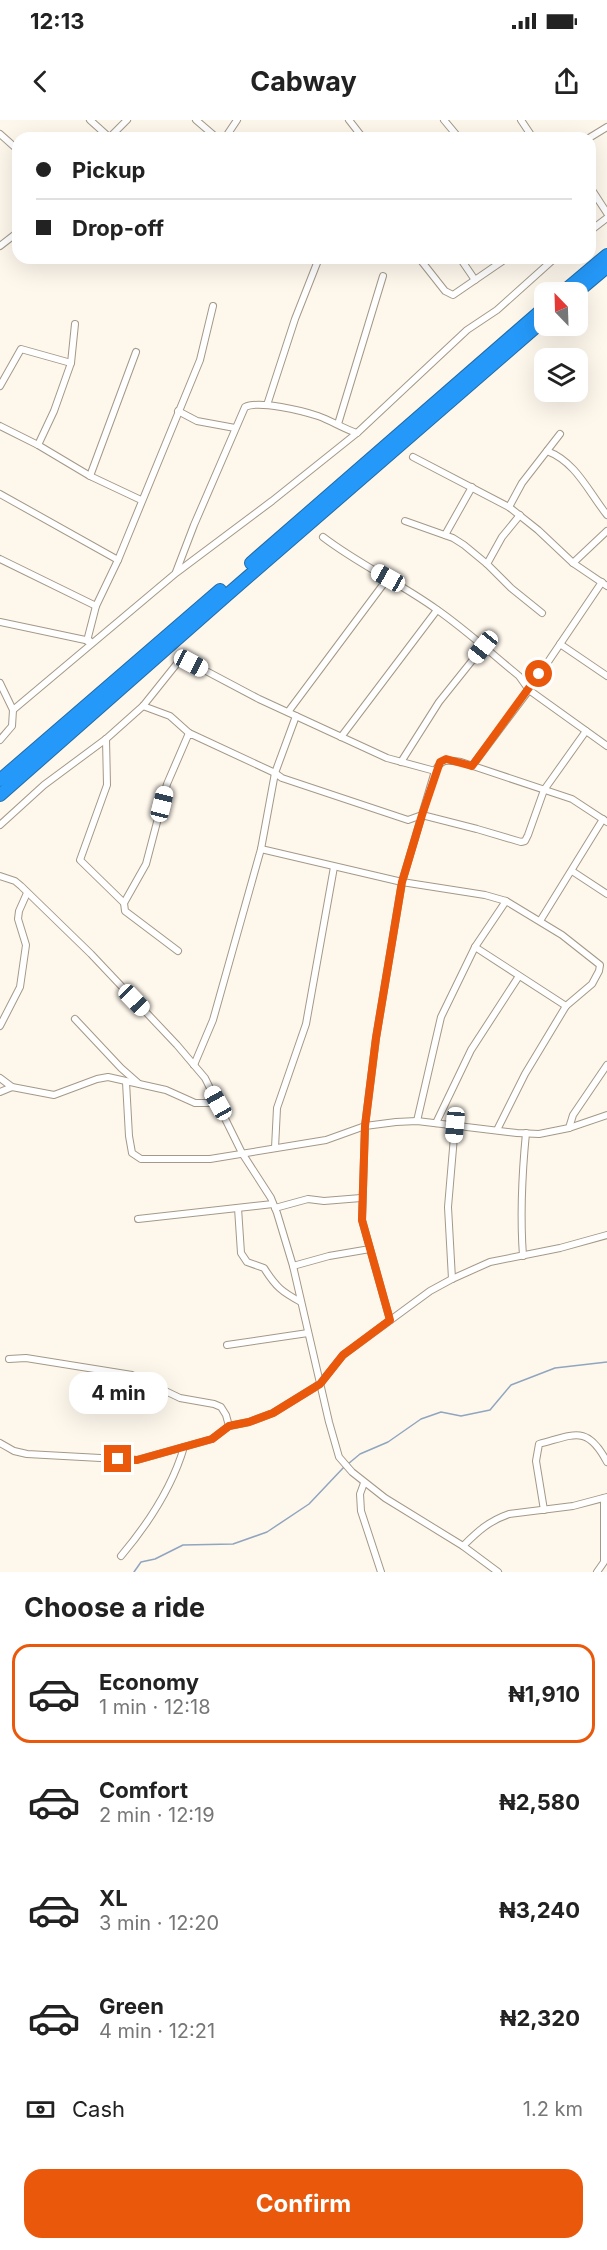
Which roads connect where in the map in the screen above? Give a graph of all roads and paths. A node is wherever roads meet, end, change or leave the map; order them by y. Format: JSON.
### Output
{"nodes":[{"id":1,"x":90,"y":120,"type":"edge"},
{"id":2,"x":127,"y":120,"type":"edge"},
{"id":3,"x":196,"y":120,"type":"edge"},
{"id":4,"x":349,"y":120,"type":"edge"},
{"id":5,"x":444,"y":120,"type":"edge"},
{"id":6,"x":103,"y":132,"type":"edge"},
{"id":7,"x":116,"y":132,"type":"edge"},
{"id":8,"x":210,"y":132,"type":"edge"},
{"id":9,"x":358,"y":132,"type":"edge"},
{"id":10,"x":454,"y":132,"type":"edge"},
{"id":11,"x":0,"y":135,"type":"edge"},
{"id":12,"x":12,"y":145,"type":"edge"},
{"id":13,"x":596,"y":196,"type":"edge"},
{"id":14,"x":607,"y":213,"type":"edge"},
{"id":15,"x":12,"y":237,"type":"edge"},
{"id":16,"x":0,"y":246,"type":"edge"},
{"id":17,"x":607,"y":255,"type":"edge"},
{"id":18,"x":317,"y":264,"type":"edge"},
{"id":19,"x":424,"y":264,"type":"edge"},
{"id":20,"x":464,"y":264,"type":"edge"},
{"id":21,"x":498,"y":264,"type":"edge"},
{"id":22,"x":548,"y":264,"type":"edge"},
{"id":23,"x":607,"y":267,"type":"edge"},
{"id":24,"x":382,"y":276,"type":"dead end"},
{"id":25,"x":475,"y":280,"type":"junction"},
{"id":26,"x":575,"y":282,"type":"edge"},
{"id":27,"x":588,"y":283,"type":"edge"},
{"id":28,"x":213,"y":306,"type":"dead end"},
{"id":29,"x":534,"y":317,"type":"edge"},
{"id":30,"x":75,"y":324,"type":"dead end"},
{"id":31,"x":534,"y":329,"type":"edge"},
{"id":32,"x":136,"y":352,"type":"dead end"},
{"id":33,"x":70,"y":363,"type":"junction"},
{"id":34,"x":0,"y":386,"type":"edge"},
{"id":35,"x":267,"y":405,"type":"junction"},
{"id":36,"x":178,"y":411,"type":"junction"},
{"id":37,"x":338,"y":424,"type":"junction"},
{"id":38,"x":0,"y":426,"type":"edge"},
{"id":39,"x":235,"y":428,"type":"junction"},
{"id":40,"x":357,"y":433,"type":"junction"},
{"id":41,"x":560,"y":434,"type":"dead end"},
{"id":42,"x":38,"y":445,"type":"junction"},
{"id":43,"x":547,"y":451,"type":"junction"},
{"id":44,"x":413,"y":457,"type":"dead end"},
{"id":45,"x":90,"y":476,"type":"junction"},
{"id":46,"x":472,"y":488,"type":"junction"},
{"id":47,"x":0,"y":494,"type":"edge"},
{"id":48,"x":141,"y":500,"type":"junction"},
{"id":49,"x":509,"y":507,"type":"junction"},
{"id":50,"x":520,"y":515,"type":"junction"},
{"id":51,"x":607,"y":515,"type":"edge"},
{"id":52,"x":405,"y":521,"type":"dead end"},
{"id":53,"x":607,"y":531,"type":"edge"},
{"id":54,"x":445,"y":535,"type":"junction"},
{"id":55,"x":322,"y":537,"type":"dead end"},
{"id":56,"x":0,"y":559,"type":"edge"},
{"id":57,"x":118,"y":560,"type":"junction"},
{"id":58,"x":573,"y":563,"type":"junction"},
{"id":59,"x":487,"y":564,"type":"junction"},
{"id":60,"x":176,"y":573,"type":"junction"},
{"id":61,"x":388,"y":578,"type":"junction"},
{"id":62,"x":604,"y":584,"type":"edge"},
{"id":63,"x":96,"y":606,"type":"junction"},
{"id":64,"x":437,"y":609,"type":"junction"},
{"id":65,"x":542,"y":614,"type":"dead end"},
{"id":66,"x":0,"y":622,"type":"edge"},
{"id":67,"x":89,"y":641,"type":"junction"},
{"id":68,"x":560,"y":644,"type":"junction"},
{"id":69,"x":483,"y":647,"type":"junction"},
{"id":70,"x":607,"y":676,"type":"edge"},
{"id":71,"x":0,"y":683,"type":"edge"},
{"id":72,"x":529,"y":690,"type":"junction"},
{"id":73,"x":143,"y":706,"type":"junction"},
{"id":74,"x":13,"y":710,"type":"junction"},
{"id":75,"x":288,"y":712,"type":"junction"},
{"id":76,"x":296,"y":716,"type":"junction"},
{"id":77,"x":586,"y":731,"type":"junction"},
{"id":78,"x":189,"y":733,"type":"junction"},
{"id":79,"x":341,"y":737,"type":"junction"},
{"id":80,"x":106,"y":739,"type":"junction"},
{"id":81,"x":0,"y":740,"type":"edge"},
{"id":82,"x":607,"y":746,"type":"edge"},
{"id":83,"x":401,"y":762,"type":"junction"},
{"id":84,"x":472,"y":766,"type":"junction"},
{"id":85,"x":435,"y":771,"type":"junction"},
{"id":86,"x":275,"y":773,"type":"junction"},
{"id":87,"x":0,"y":780,"type":"edge"},
{"id":88,"x":544,"y":790,"type":"junction"},
{"id":89,"x":0,"y":795,"type":"edge"},
{"id":90,"x":422,"y":815,"type":"junction"},
{"id":91,"x":605,"y":820,"type":"edge"},
{"id":92,"x":0,"y":825,"type":"edge"},
{"id":93,"x":261,"y":849,"type":"junction"},
{"id":94,"x":334,"y":867,"type":"junction"},
{"id":95,"x":572,"y":871,"type":"junction"},
{"id":96,"x":0,"y":876,"type":"edge"},
{"id":97,"x":402,"y":882,"type":"junction"},
{"id":98,"x":27,"y":893,"type":"junction"},
{"id":99,"x":607,"y":894,"type":"edge"},
{"id":100,"x":506,"y":901,"type":"junction"},
{"id":101,"x":124,"y":903,"type":"junction"},
{"id":102,"x":540,"y":921,"type":"junction"},
{"id":103,"x":475,"y":947,"type":"junction"},
{"id":104,"x":178,"y":951,"type":"dead end"},
{"id":105,"x":519,"y":976,"type":"junction"},
{"id":106,"x":566,"y":1006,"type":"junction"},
{"id":107,"x":75,"y":1019,"type":"dead end"},
{"id":108,"x":0,"y":1026,"type":"edge"},
{"id":109,"x":194,"y":1065,"type":"junction"},
{"id":110,"x":607,"y":1065,"type":"edge"},
{"id":111,"x":0,"y":1078,"type":"edge"},
{"id":112,"x":126,"y":1082,"type":"junction"},
{"id":113,"x":139,"y":1084,"type":"junction"},
{"id":114,"x":12,"y":1087,"type":"junction"},
{"id":115,"x":0,"y":1092,"type":"edge"},
{"id":116,"x":218,"y":1103,"type":"junction"},
{"id":117,"x":607,"y":1114,"type":"edge"},
{"id":118,"x":417,"y":1121,"type":"junction"},
{"id":119,"x":436,"y":1123,"type":"junction"},
{"id":120,"x":455,"y":1125,"type":"junction"},
{"id":121,"x":365,"y":1126,"type":"junction"},
{"id":122,"x":569,"y":1128,"type":"junction"},
{"id":123,"x":497,"y":1130,"type":"junction"},
{"id":124,"x":526,"y":1133,"type":"junction"},
{"id":125,"x":275,"y":1148,"type":"junction"},
{"id":126,"x":242,"y":1153,"type":"junction"},
{"id":127,"x":362,"y":1198,"type":"junction"},
{"id":128,"x":274,"y":1206,"type":"junction"},
{"id":129,"x":238,"y":1208,"type":"junction"},
{"id":130,"x":138,"y":1219,"type":"dead end"},
{"id":131,"x":607,"y":1235,"type":"edge"},
{"id":132,"x":370,"y":1249,"type":"junction"},
{"id":133,"x":523,"y":1256,"type":"junction"},
{"id":134,"x":293,"y":1266,"type":"junction"},
{"id":135,"x":452,"y":1279,"type":"junction"},
{"id":136,"x":301,"y":1302,"type":"junction"},
{"id":137,"x":390,"y":1320,"type":"junction"},
{"id":138,"x":308,"y":1333,"type":"junction"},
{"id":139,"x":227,"y":1345,"type":"dead end"},
{"id":140,"x":9,"y":1359,"type":"dead end"},
{"id":141,"x":320,"y":1384,"type":"junction"},
{"id":142,"x":229,"y":1426,"type":"junction"},
{"id":143,"x":0,"y":1443,"type":"edge"},
{"id":144,"x":184,"y":1447,"type":"junction"},
{"id":145,"x":607,"y":1462,"type":"edge"},
{"id":146,"x":364,"y":1483,"type":"junction"},
{"id":147,"x":606,"y":1498,"type":"edge"},
{"id":148,"x":544,"y":1510,"type":"junction"},
{"id":149,"x":606,"y":1535,"type":"edge"},
{"id":150,"x":463,"y":1546,"type":"junction"},
{"id":151,"x":121,"y":1556,"type":"dead end"},
{"id":152,"x":381,"y":1572,"type":"edge"},
{"id":153,"x":497,"y":1572,"type":"edge"},
{"id":154,"x":597,"y":1572,"type":"edge"}],
"edges":[{"from":1,"to":6,"type":"street"},
{"from":2,"to":7,"type":"street"},
{"from":3,"to":8,"type":"street"},
{"from":4,"to":9,"type":"street"},
{"from":5,"to":10,"type":"street"},
{"from":11,"to":12,"type":"street"},
{"from":13,"to":14,"type":"street"},
{"from":15,"to":16,"type":"street"},
{"from":17,"to":26,"type":"highway"},
{"from":18,"to":35,"type":"street"},
{"from":19,"to":25,"type":"street"},
{"from":20,"to":25,"type":"street"},
{"from":21,"to":25,"type":"street"},
{"from":22,"to":40,"type":"street"},
{"from":23,"to":27,"type":"highway"},
{"from":24,"to":37,"type":"street"},
{"from":28,"to":36,"type":"street"},
{"from":29,"to":87,"type":"highway"},
{"from":30,"to":33,"type":"street"},
{"from":31,"to":89,"type":"highway"},
{"from":32,"to":45,"type":"street"},
{"from":33,"to":34,"type":"street"},
{"from":33,"to":42,"type":"street"},
{"from":35,"to":37,"type":"street"},
{"from":35,"to":39,"type":"street"},
{"from":36,"to":39,"type":"street"},
{"from":36,"to":48,"type":"street"},
{"from":37,"to":40,"type":"street"},
{"from":38,"to":42,"type":"street"},
{"from":39,"to":60,"type":"street"},
{"from":40,"to":60,"type":"street"},
{"from":41,"to":43,"type":"street"},
{"from":42,"to":45,"type":"street"},
{"from":43,"to":49,"type":"street"},
{"from":43,"to":51,"type":"street"},
{"from":44,"to":46,"type":"street"},
{"from":45,"to":48,"type":"street"},
{"from":46,"to":49,"type":"street"},
{"from":46,"to":54,"type":"street"},
{"from":47,"to":57,"type":"street"},
{"from":48,"to":57,"type":"street"},
{"from":49,"to":50,"type":"street"},
{"from":50,"to":58,"type":"street"},
{"from":50,"to":59,"type":"street"},
{"from":52,"to":54,"type":"street"},
{"from":53,"to":58,"type":"street"},
{"from":54,"to":59,"type":"street"},
{"from":55,"to":61,"type":"street"},
{"from":56,"to":63,"type":"street"},
{"from":57,"to":63,"type":"street"},
{"from":58,"to":62,"type":"street"},
{"from":59,"to":65,"type":"street"},
{"from":60,"to":67,"type":"street"},
{"from":61,"to":64,"type":"street"},
{"from":61,"to":75,"type":"street"},
{"from":62,"to":68,"type":"street"},
{"from":63,"to":67,"type":"street"},
{"from":64,"to":69,"type":"street"},
{"from":64,"to":79,"type":"street"},
{"from":66,"to":67,"type":"street"},
{"from":67,"to":74,"type":"street"},
{"from":68,"to":70,"type":"street"},
{"from":68,"to":72,"type":"street"},
{"from":69,"to":72,"type":"street"},
{"from":69,"to":83,"type":"street"},
{"from":71,"to":74,"type":"street"},
{"from":72,"to":77,"type":"street"},
{"from":72,"to":84,"type":"street"},
{"from":73,"to":75,"type":"street"},
{"from":73,"to":78,"type":"street"},
{"from":73,"to":80,"type":"street"},
{"from":74,"to":81,"type":"street"},
{"from":75,"to":76,"type":"street"},
{"from":76,"to":79,"type":"street"},
{"from":76,"to":86,"type":"street"},
{"from":77,"to":82,"type":"street"},
{"from":77,"to":88,"type":"street"},
{"from":78,"to":86,"type":"street"},
{"from":78,"to":101,"type":"street"},
{"from":79,"to":83,"type":"street"},
{"from":80,"to":92,"type":"street"},
{"from":80,"to":101,"type":"street"},
{"from":83,"to":85,"type":"street"},
{"from":84,"to":85,"type":"street"},
{"from":84,"to":88,"type":"street"},
{"from":85,"to":90,"type":"street"},
{"from":86,"to":90,"type":"street"},
{"from":86,"to":93,"type":"street"},
{"from":88,"to":90,"type":"street"},
{"from":88,"to":91,"type":"street"},
{"from":90,"to":97,"type":"street"},
{"from":91,"to":95,"type":"street"},
{"from":93,"to":94,"type":"street"},
{"from":93,"to":109,"type":"street"},
{"from":94,"to":97,"type":"street"},
{"from":94,"to":125,"type":"street"},
{"from":95,"to":99,"type":"street"},
{"from":95,"to":102,"type":"street"},
{"from":96,"to":98,"type":"street"},
{"from":97,"to":100,"type":"street"},
{"from":97,"to":121,"type":"street"},
{"from":98,"to":108,"type":"street"},
{"from":98,"to":109,"type":"street"},
{"from":100,"to":102,"type":"street"},
{"from":100,"to":103,"type":"street"},
{"from":101,"to":104,"type":"street"},
{"from":102,"to":106,"type":"street"},
{"from":103,"to":105,"type":"street"},
{"from":103,"to":118,"type":"street"},
{"from":105,"to":106,"type":"street"},
{"from":105,"to":119,"type":"street"},
{"from":106,"to":123,"type":"street"},
{"from":107,"to":113,"type":"street"},
{"from":109,"to":116,"type":"street"},
{"from":110,"to":122,"type":"street"},
{"from":111,"to":114,"type":"street"},
{"from":112,"to":113,"type":"street"},
{"from":112,"to":114,"type":"street"},
{"from":112,"to":126,"type":"street"},
{"from":113,"to":116,"type":"street"},
{"from":114,"to":115,"type":"street"},
{"from":116,"to":126,"type":"street"},
{"from":117,"to":122,"type":"street"},
{"from":118,"to":119,"type":"street"},
{"from":118,"to":121,"type":"street"},
{"from":119,"to":120,"type":"street"},
{"from":120,"to":123,"type":"street"},
{"from":120,"to":135,"type":"street"},
{"from":121,"to":125,"type":"street"},
{"from":121,"to":127,"type":"street"},
{"from":122,"to":124,"type":"street"},
{"from":123,"to":124,"type":"street"},
{"from":124,"to":133,"type":"street"},
{"from":125,"to":126,"type":"street"},
{"from":126,"to":128,"type":"street"},
{"from":127,"to":128,"type":"street"},
{"from":127,"to":132,"type":"street"},
{"from":128,"to":129,"type":"street"},
{"from":128,"to":134,"type":"street"},
{"from":129,"to":130,"type":"street"},
{"from":129,"to":136,"type":"street"},
{"from":131,"to":133,"type":"street"},
{"from":132,"to":134,"type":"street"},
{"from":132,"to":137,"type":"street"},
{"from":133,"to":135,"type":"street"},
{"from":134,"to":136,"type":"street"},
{"from":135,"to":137,"type":"street"},
{"from":136,"to":138,"type":"street"},
{"from":137,"to":141,"type":"street"},
{"from":138,"to":139,"type":"street"},
{"from":138,"to":141,"type":"street"},
{"from":140,"to":142,"type":"street"},
{"from":141,"to":142,"type":"street"},
{"from":141,"to":146,"type":"street"},
{"from":142,"to":144,"type":"street"},
{"from":143,"to":144,"type":"street"},
{"from":144,"to":151,"type":"street"},
{"from":145,"to":148,"type":"street"},
{"from":146,"to":150,"type":"street"},
{"from":146,"to":152,"type":"street"},
{"from":147,"to":148,"type":"street"},
{"from":147,"to":149,"type":"street"},
{"from":148,"to":150,"type":"street"},
{"from":149,"to":154,"type":"street"},
{"from":150,"to":153,"type":"street"}]}
